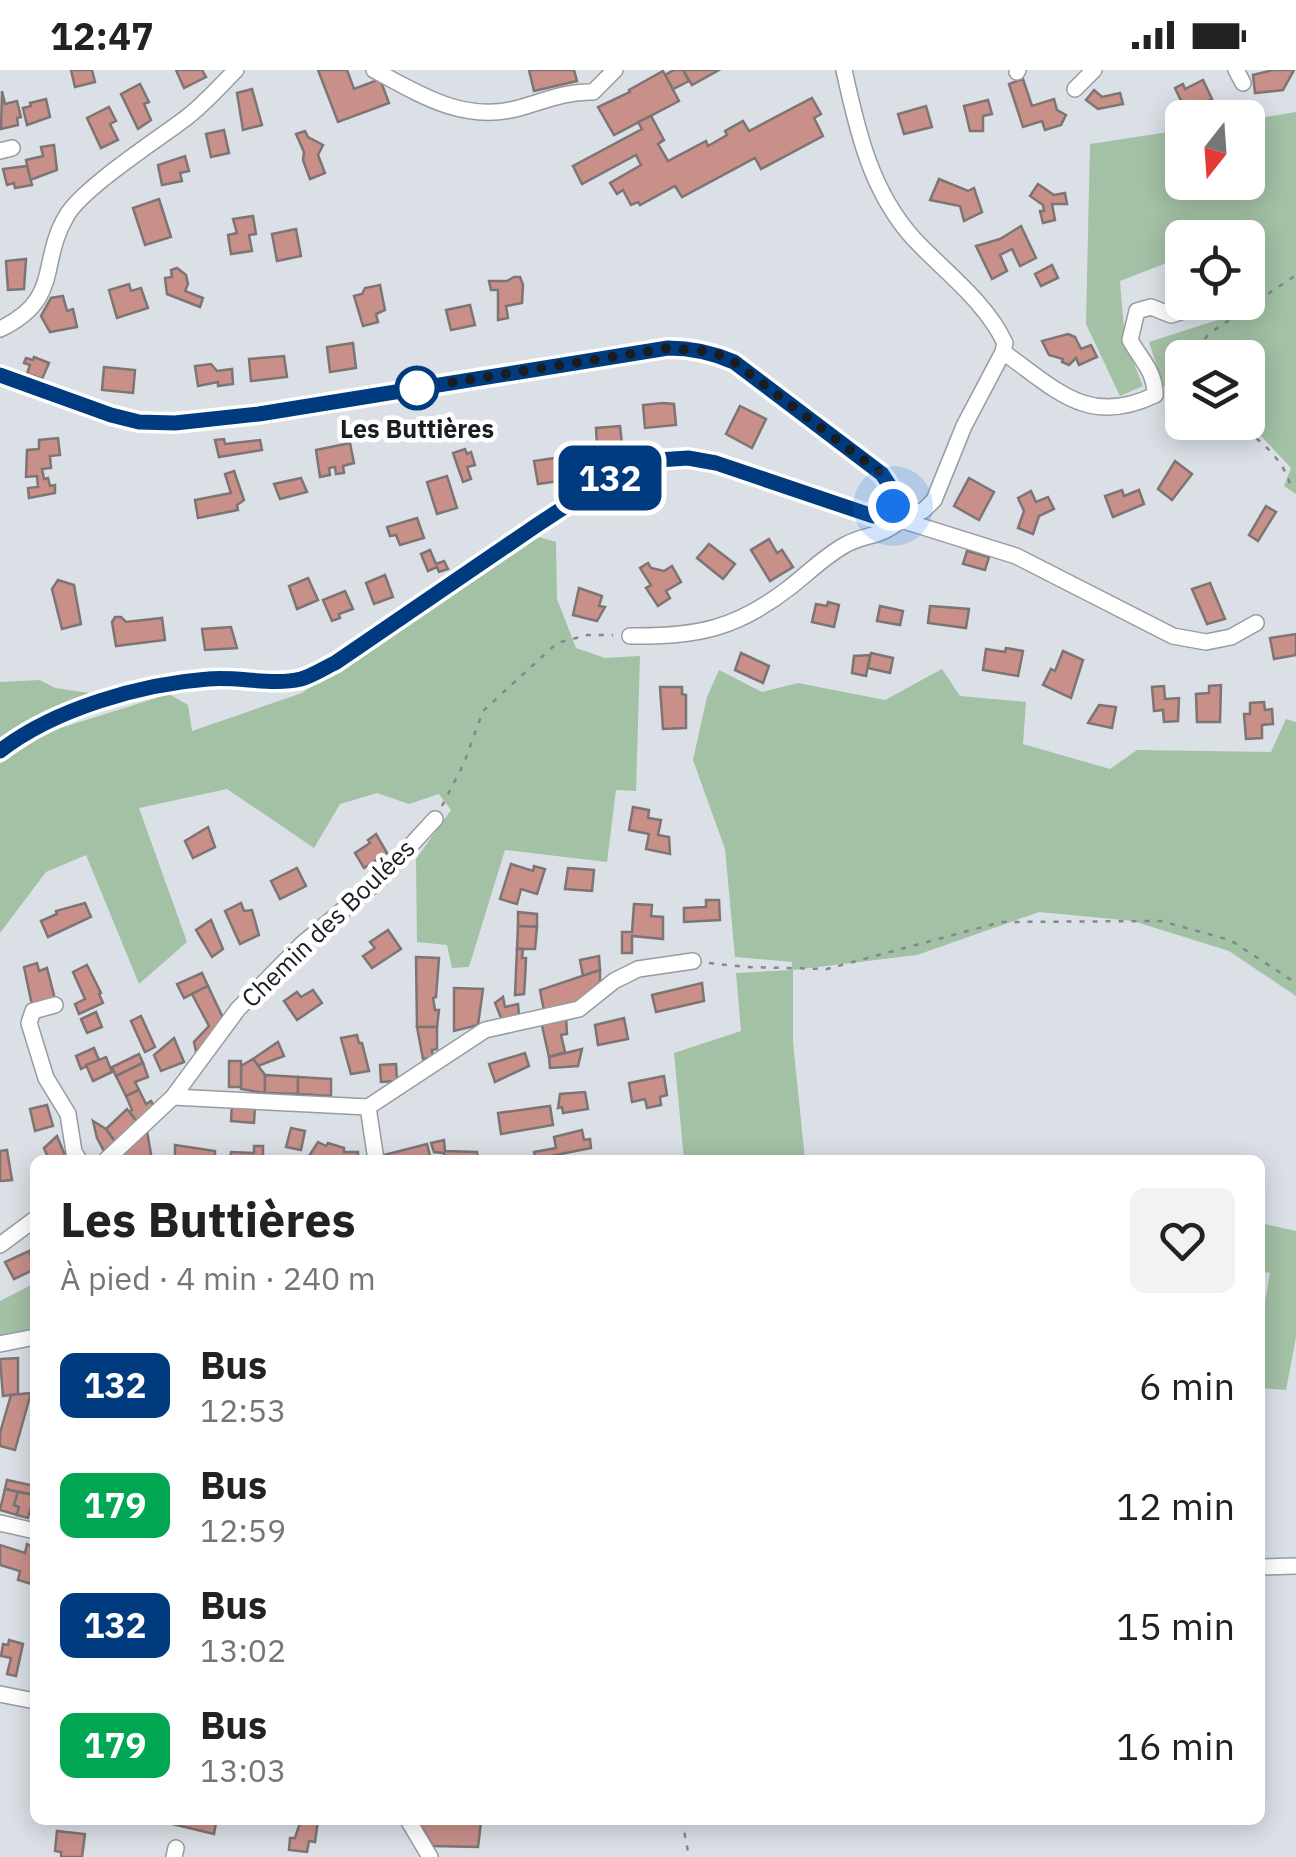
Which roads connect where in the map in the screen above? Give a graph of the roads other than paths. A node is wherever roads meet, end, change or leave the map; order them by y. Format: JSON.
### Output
{"nodes":[{"id":1,"x":236,"y":70,"type":"edge"},
{"id":2,"x":374,"y":70,"type":"edge"},
{"id":3,"x":615,"y":70,"type":"edge"},
{"id":4,"x":844,"y":70,"type":"edge"},
{"id":5,"x":1094,"y":70,"type":"edge"},
{"id":6,"x":1075,"y":89,"type":"dead end"},
{"id":7,"x":1165,"y":313,"type":"edge"},
{"id":8,"x":0,"y":328,"type":"edge"},
{"id":9,"x":1004,"y":352,"type":"junction"},
{"id":10,"x":0,"y":375,"type":"edge"},
{"id":11,"x":884,"y":513,"type":"junction"},
{"id":12,"x":901,"y":520,"type":"junction"},
{"id":13,"x":1256,"y":623,"type":"dead end"},
{"id":14,"x":630,"y":636,"type":"road end"},
{"id":15,"x":0,"y":751,"type":"edge"},
{"id":16,"x":436,"y":818,"type":"road end"},
{"id":17,"x":693,"y":961,"type":"road end"},
{"id":18,"x":56,"y":1005,"type":"dead end"},
{"id":19,"x":174,"y":1096,"type":"junction"},
{"id":20,"x":368,"y":1107,"type":"junction"},
{"id":21,"x":76,"y":1155,"type":"edge"},
{"id":22,"x":111,"y":1155,"type":"edge"},
{"id":23,"x":375,"y":1155,"type":"edge"},
{"id":24,"x":30,"y":1223,"type":"edge"},
{"id":25,"x":0,"y":1246,"type":"edge"},
{"id":26,"x":30,"y":1338,"type":"edge"},
{"id":27,"x":0,"y":1344,"type":"edge"},
{"id":28,"x":0,"y":1522,"type":"edge"},
{"id":29,"x":30,"y":1531,"type":"edge"},
{"id":30,"x":1296,"y":1566,"type":"edge"},
{"id":31,"x":1265,"y":1567,"type":"edge"},
{"id":32,"x":0,"y":1694,"type":"edge"},
{"id":33,"x":30,"y":1701,"type":"edge"},
{"id":34,"x":411,"y":1825,"type":"edge"},
{"id":35,"x":430,"y":1857,"type":"edge"}],
"edges":[{"from":1,"to":8,"type":"street"},
{"from":2,"to":3,"type":"street"},
{"from":4,"to":9,"type":"street"},
{"from":5,"to":6,"type":"street"},
{"from":7,"to":9,"type":"street"},
{"from":9,"to":12,"type":"street"},
{"from":10,"to":11,"type":"street"},
{"from":11,"to":12,"type":"street"},
{"from":11,"to":15,"type":"street"},
{"from":12,"to":13,"type":"street"},
{"from":12,"to":14,"type":"street"},
{"from":16,"to":19,"type":"street","name":"Chemin des Boulées"},
{"from":17,"to":20,"type":"street"},
{"from":18,"to":21,"type":"street"},
{"from":19,"to":20,"type":"street"},
{"from":19,"to":22,"type":"street","name":"Chemin des Boulées"},
{"from":20,"to":23,"type":"street"},
{"from":24,"to":25,"type":"street"},
{"from":26,"to":27,"type":"street"},
{"from":28,"to":29,"type":"street"},
{"from":30,"to":31,"type":"street"},
{"from":32,"to":33,"type":"street"},
{"from":34,"to":35,"type":"street"}]}
